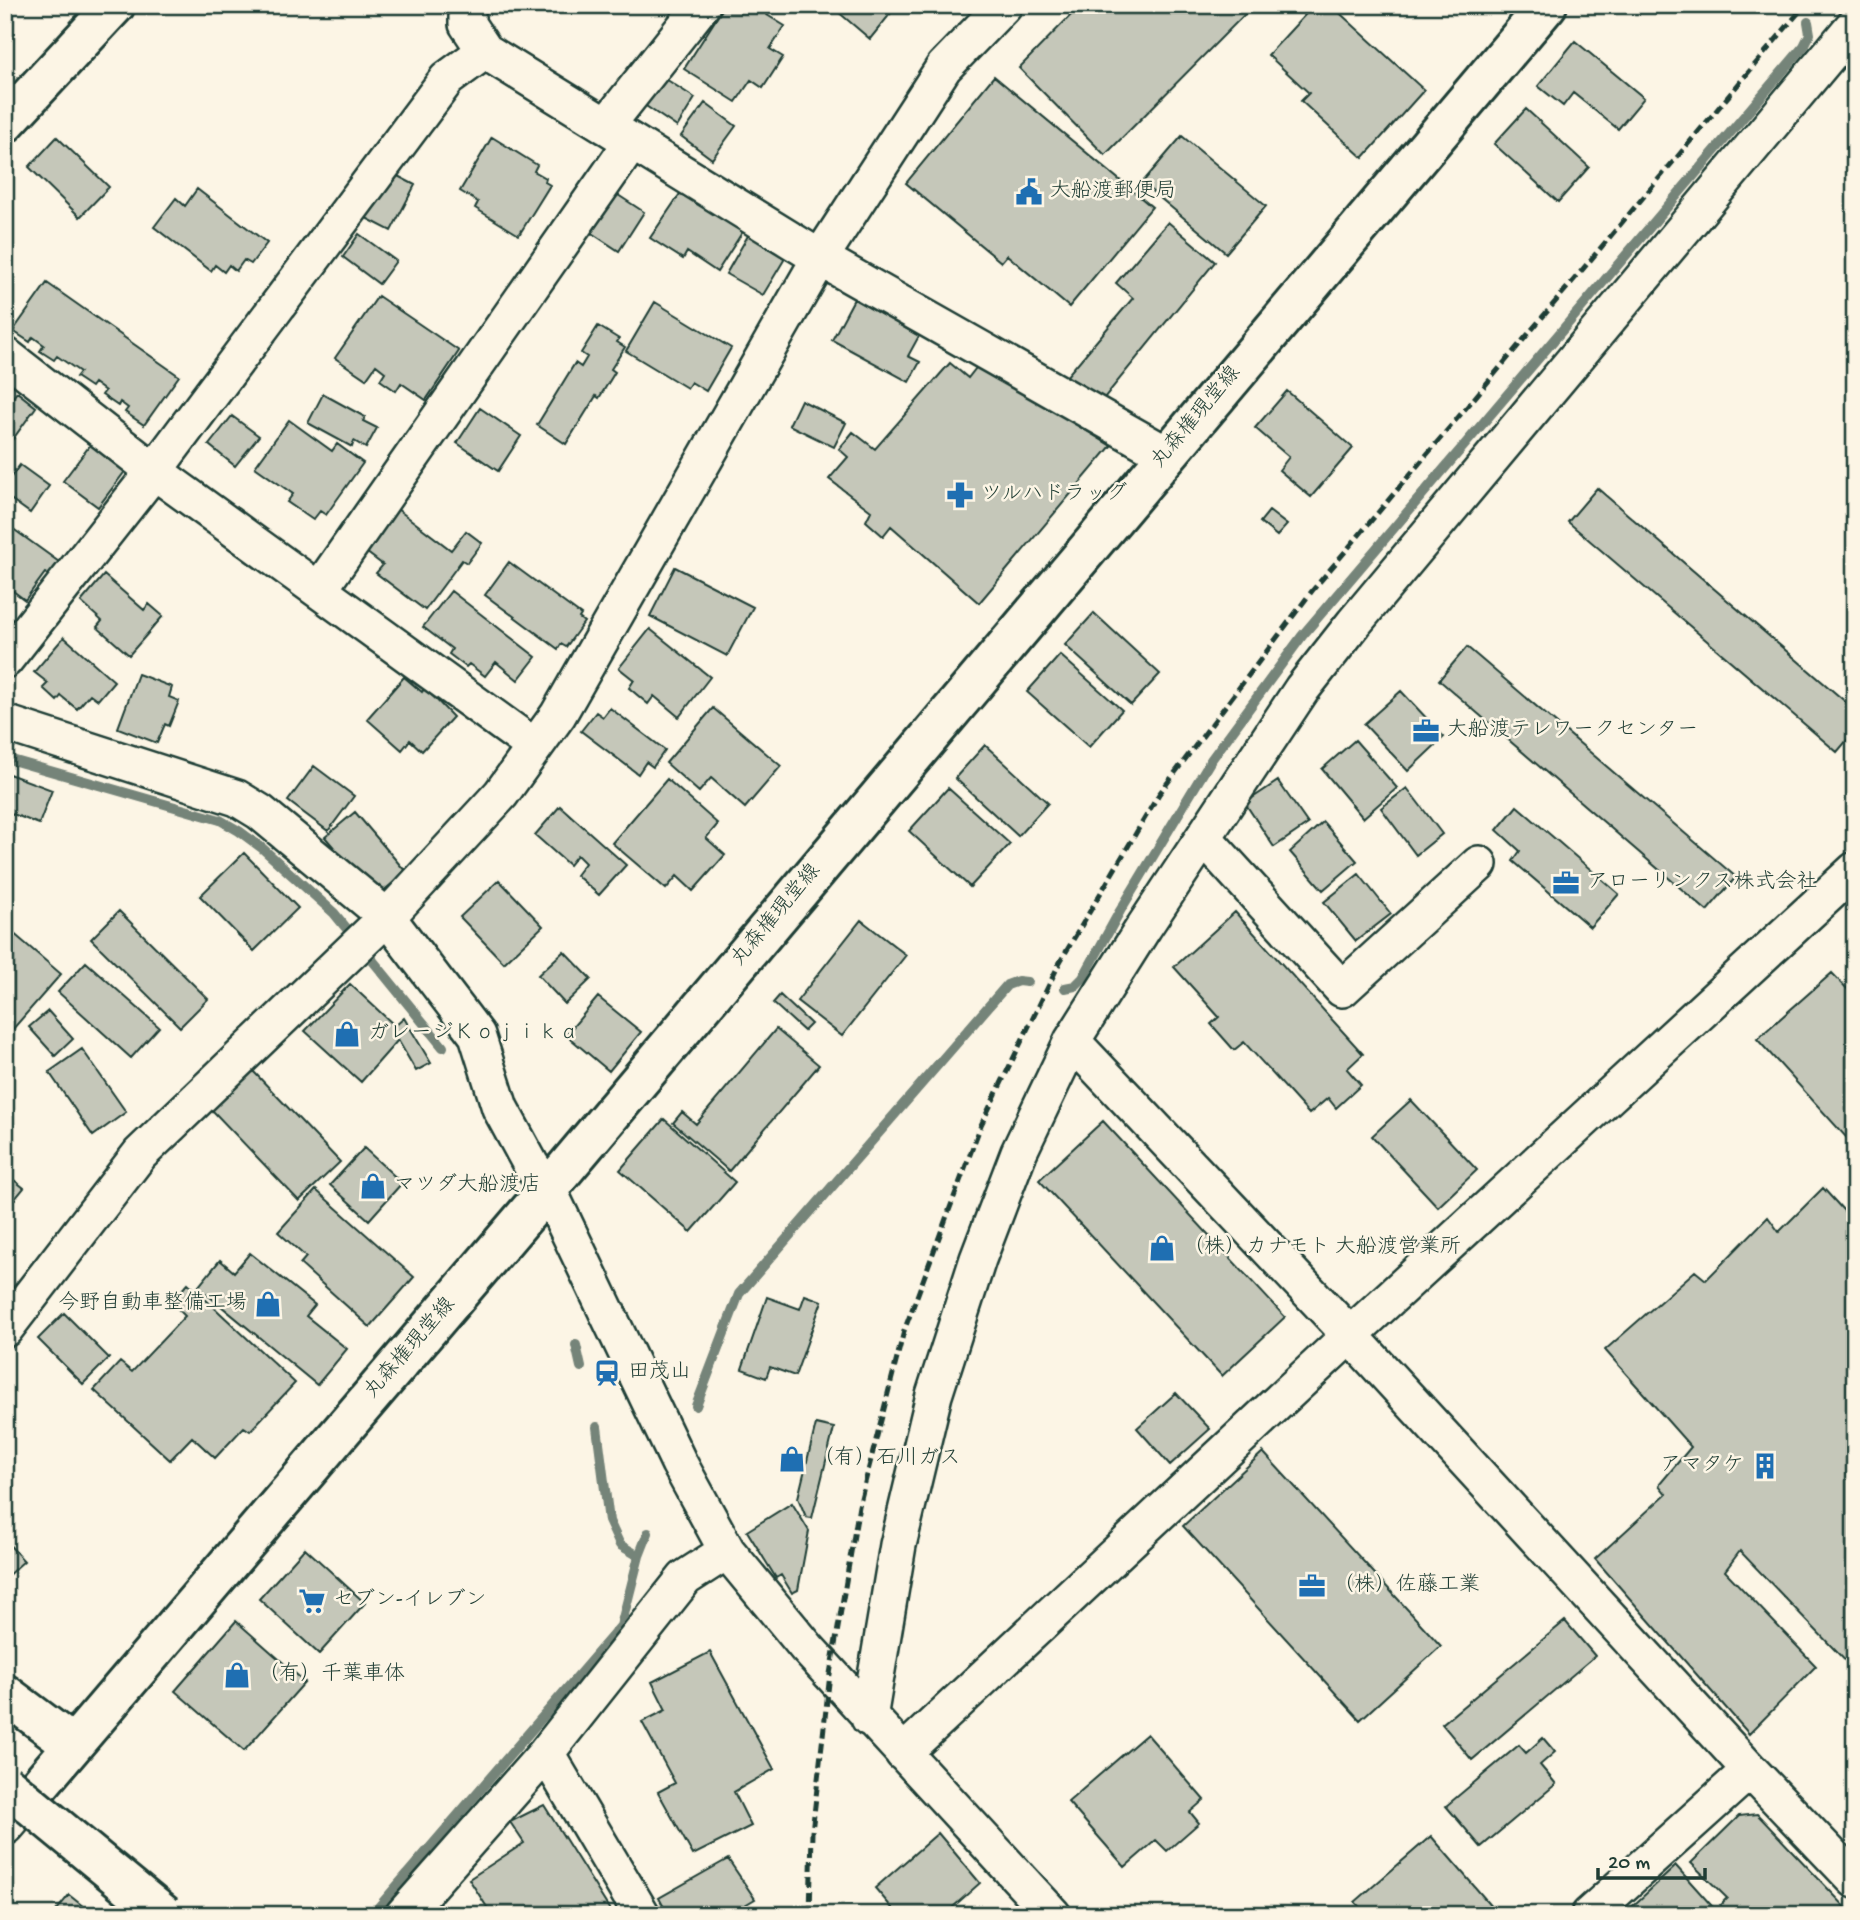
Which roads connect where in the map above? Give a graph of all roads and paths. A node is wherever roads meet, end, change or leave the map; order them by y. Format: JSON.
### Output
{"nodes":[{"id":1,"x":115,"y":5,"type":"edge"},
{"id":2,"x":467,"y":5,"type":"edge"},
{"id":3,"x":702,"y":5,"type":"edge"},
{"id":4,"x":1004,"y":5,"type":"edge"},
{"id":5,"x":1547,"y":5,"type":"edge"},
{"id":6,"x":1855,"y":24,"type":"edge"},
{"id":7,"x":485,"y":51,"type":"junction"},
{"id":8,"x":5,"y":123,"type":"edge"},
{"id":9,"x":619,"y":134,"type":"junction"},
{"id":10,"x":820,"y":258,"type":"junction"},
{"id":11,"x":5,"y":355,"type":"edge"},
{"id":12,"x":1166,"y":454,"type":"junction"},
{"id":13,"x":154,"y":471,"type":"junction"},
{"id":14,"x":319,"y":590,"type":"junction"},
{"id":15,"x":5,"y":660,"type":"edge"},
{"id":16,"x":5,"y":723,"type":"edge"},
{"id":17,"x":535,"y":747,"type":"junction"},
{"id":18,"x":1204,"y":838,"type":"junction"},
{"id":19,"x":1479,"y":864,"type":"dead end"},
{"id":20,"x":1855,"y":870,"type":"edge"},
{"id":21,"x":369,"y":934,"type":"junction"},
{"id":22,"x":1072,"y":1041,"type":"junction"},
{"id":23,"x":548,"y":1189,"type":"junction"},
{"id":24,"x":5,"y":1329,"type":"edge"},
{"id":25,"x":1350,"y":1335,"type":"junction"},
{"id":26,"x":727,"y":1551,"type":"junction"},
{"id":27,"x":5,"y":1694,"type":"edge"},
{"id":28,"x":869,"y":1718,"type":"junction"},
{"id":29,"x":73,"y":1745,"type":"junction"},
{"id":30,"x":546,"y":1753,"type":"junction"},
{"id":31,"x":903,"y":1753,"type":"junction"},
{"id":32,"x":1750,"y":1770,"type":"junction"},
{"id":33,"x":5,"y":1784,"type":"edge"},
{"id":34,"x":5,"y":1825,"type":"edge"},
{"id":35,"x":1855,"y":1880,"type":"edge"},
{"id":36,"x":164,"y":1915,"type":"edge"},
{"id":37,"x":403,"y":1915,"type":"edge"},
{"id":38,"x":642,"y":1915,"type":"edge"},
{"id":39,"x":1053,"y":1915,"type":"edge"},
{"id":40,"x":1588,"y":1915,"type":"edge"}],
"edges":[{"from":1,"to":8,"type":"main road"},
{"from":2,"to":7,"type":"street"},
{"from":3,"to":9,"type":"street"},
{"from":4,"to":10,"type":"street"},
{"from":5,"to":12,"type":"main road","name":"丸森権現堂線"},
{"from":6,"to":18,"type":"street"},
{"from":7,"to":9,"type":"street"},
{"from":7,"to":13,"type":"street"},
{"from":9,"to":10,"type":"street"},
{"from":9,"to":14,"type":"street"},
{"from":10,"to":12,"type":"street"},
{"from":10,"to":17,"type":"street"},
{"from":11,"to":13,"type":"street"},
{"from":12,"to":23,"type":"main road","name":"丸森権現堂線"},
{"from":13,"to":14,"type":"street"},
{"from":13,"to":15,"type":"street"},
{"from":14,"to":17,"type":"street"},
{"from":16,"to":21,"type":"street"},
{"from":17,"to":21,"type":"street"},
{"from":18,"to":19,"type":"street"},
{"from":18,"to":22,"type":"street"},
{"from":20,"to":25,"type":"street"},
{"from":21,"to":23,"type":"street"},
{"from":21,"to":24,"type":"street"},
{"from":22,"to":25,"type":"street"},
{"from":22,"to":28,"type":"street"},
{"from":23,"to":26,"type":"street"},
{"from":23,"to":29,"type":"main road","name":"丸森権現堂線"},
{"from":25,"to":31,"type":"street"},
{"from":25,"to":32,"type":"street"},
{"from":26,"to":28,"type":"street"},
{"from":26,"to":30,"type":"street"},
{"from":27,"to":29,"type":"main road"},
{"from":28,"to":31,"type":"street"},
{"from":29,"to":34,"type":"main road","name":"丸森権現堂線"},
{"from":30,"to":37,"type":"street"},
{"from":30,"to":38,"type":"street"},
{"from":31,"to":39,"type":"street"},
{"from":32,"to":35,"type":"street"},
{"from":32,"to":40,"type":"street"},
{"from":33,"to":36,"type":"main road","bridge":true}]}
